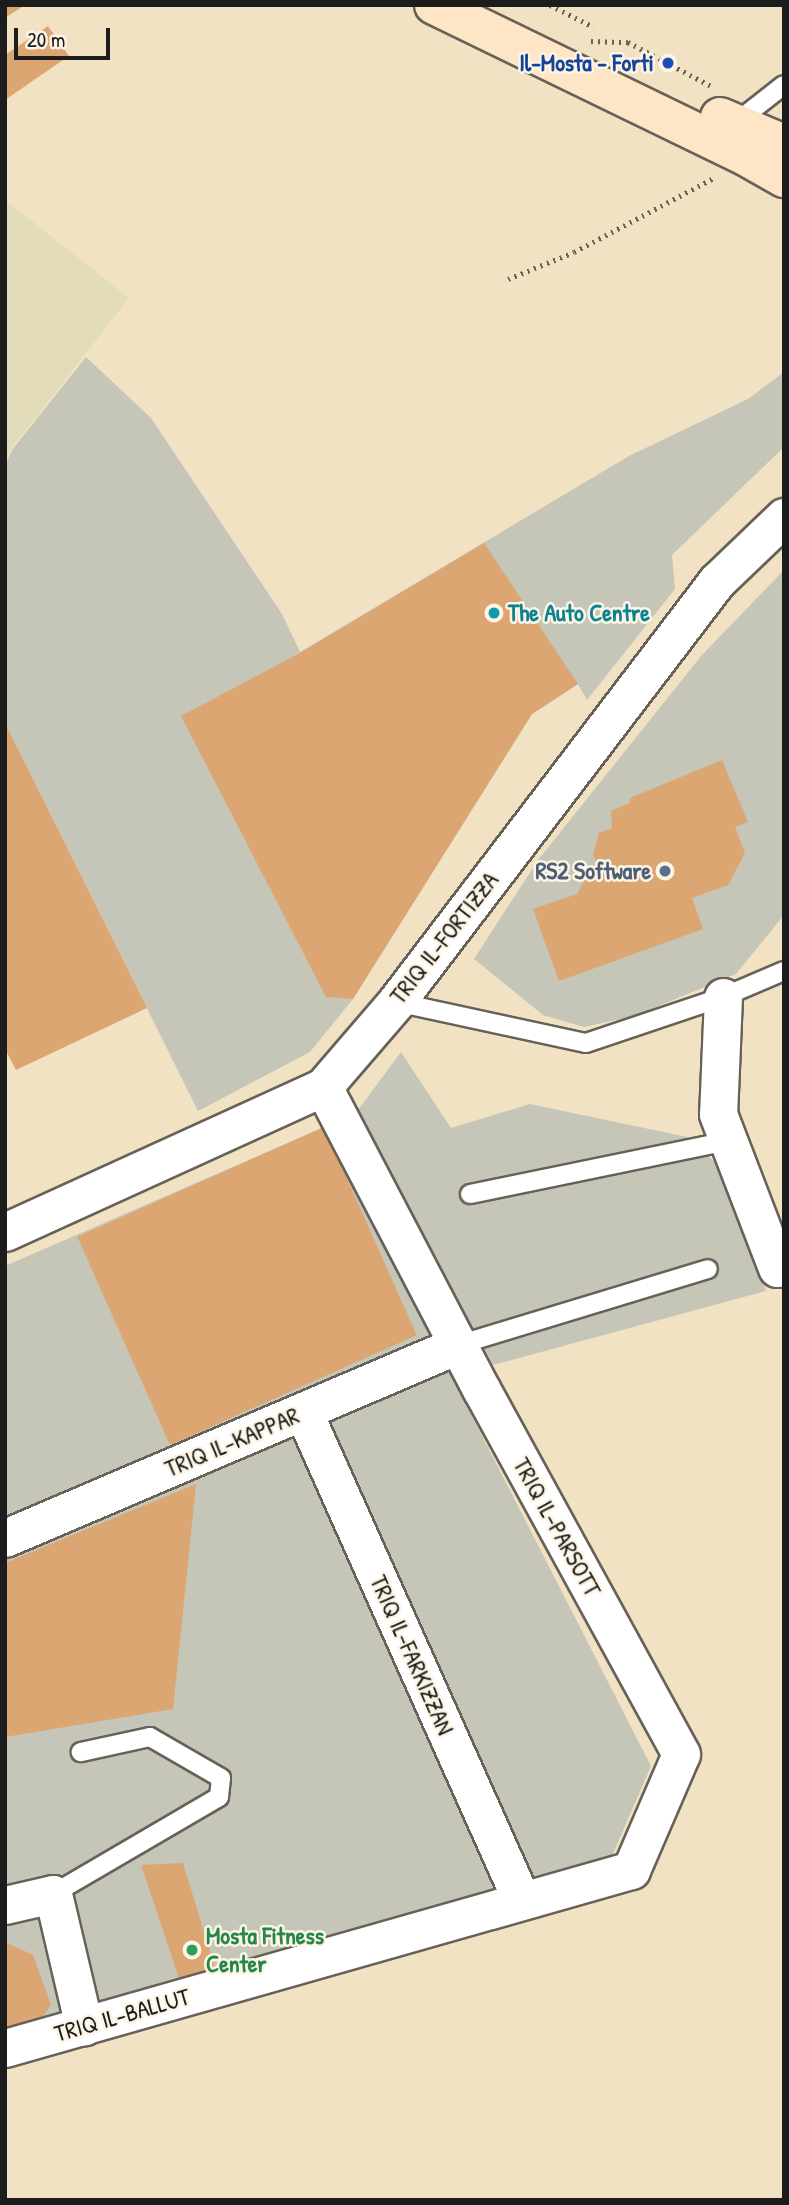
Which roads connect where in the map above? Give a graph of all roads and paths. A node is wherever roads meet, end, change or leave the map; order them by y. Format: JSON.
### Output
{"nodes":[{"id":1,"x":434,"y":5,"type":"edge"},
{"id":2,"x":484,"y":5,"type":"edge"},
{"id":3,"x":551,"y":5,"type":"edge"},
{"id":4,"x":594,"y":27,"type":"dead end"},
{"id":5,"x":590,"y":41,"type":"dead end"},
{"id":6,"x":784,"y":85,"type":"edge"},
{"id":7,"x":742,"y":132,"type":"junction"},
{"id":8,"x":784,"y":144,"type":"edge"},
{"id":9,"x":784,"y":178,"type":"edge"},
{"id":10,"x":508,"y":279,"type":"dead end"},
{"id":11,"x":784,"y":517,"type":"edge"},
{"id":12,"x":784,"y":971,"type":"edge"},
{"id":13,"x":723,"y":997,"type":"junction"},
{"id":14,"x":396,"y":1002,"type":"junction"},
{"id":15,"x":323,"y":1087,"type":"junction"},
{"id":16,"x":729,"y":1141,"type":"junction"},
{"id":17,"x":470,"y":1194,"type":"dead end"},
{"id":18,"x":5,"y":1232,"type":"edge"},
{"id":19,"x":777,"y":1268,"type":"dead end"},
{"id":20,"x":708,"y":1269,"type":"dead end"},
{"id":21,"x":458,"y":1345,"type":"junction"},
{"id":22,"x":303,"y":1411,"type":"junction"},
{"id":23,"x":5,"y":1538,"type":"edge"},
{"id":24,"x":81,"y":1752,"type":"dead end"},
{"id":25,"x":53,"y":1894,"type":"junction"},
{"id":26,"x":521,"y":1899,"type":"junction"},
{"id":27,"x":5,"y":1905,"type":"edge"},
{"id":28,"x":84,"y":2026,"type":"junction"},
{"id":29,"x":5,"y":2048,"type":"edge"}],
"edges":[{"from":1,"to":7,"type":"main road"},
{"from":2,"to":7,"type":"main road"},
{"from":3,"to":4,"type":"path"},
{"from":5,"to":7,"type":"path"},
{"from":6,"to":7,"type":"lane"},
{"from":7,"to":8,"type":"main road"},
{"from":7,"to":9,"type":"main road"},
{"from":7,"to":10,"type":"path"},
{"from":11,"to":14,"type":"street","name":"TRIQ IL-FORTIZZA"},
{"from":12,"to":13,"type":"lane"},
{"from":13,"to":14,"type":"lane"},
{"from":13,"to":16,"type":"street"},
{"from":14,"to":15,"type":"street","name":"TRIQ IL-FORTIZZA"},
{"from":15,"to":18,"type":"street","name":"TRIQ IL-FORTIZZA"},
{"from":15,"to":21,"type":"street","name":"TRIQ IL-PARSOTT"},
{"from":16,"to":17,"type":"lane"},
{"from":16,"to":19,"type":"street"},
{"from":20,"to":21,"type":"lane"},
{"from":21,"to":22,"type":"street","name":"TRIQ IL-KAPPAR"},
{"from":21,"to":26,"type":"street","name":"TRIQ IL-PARSOTT"},
{"from":22,"to":23,"type":"street","name":"TRIQ IL-KAPPAR"},
{"from":22,"to":26,"type":"street","name":"TRIQ IL-FARKIZZAN"},
{"from":24,"to":25,"type":"lane"},
{"from":25,"to":27,"type":"street"},
{"from":25,"to":28,"type":"street"},
{"from":26,"to":28,"type":"street","name":"TRIQ IL-BALLUT"},
{"from":28,"to":29,"type":"street","name":"TRIQ IL-BALLUT"}]}
